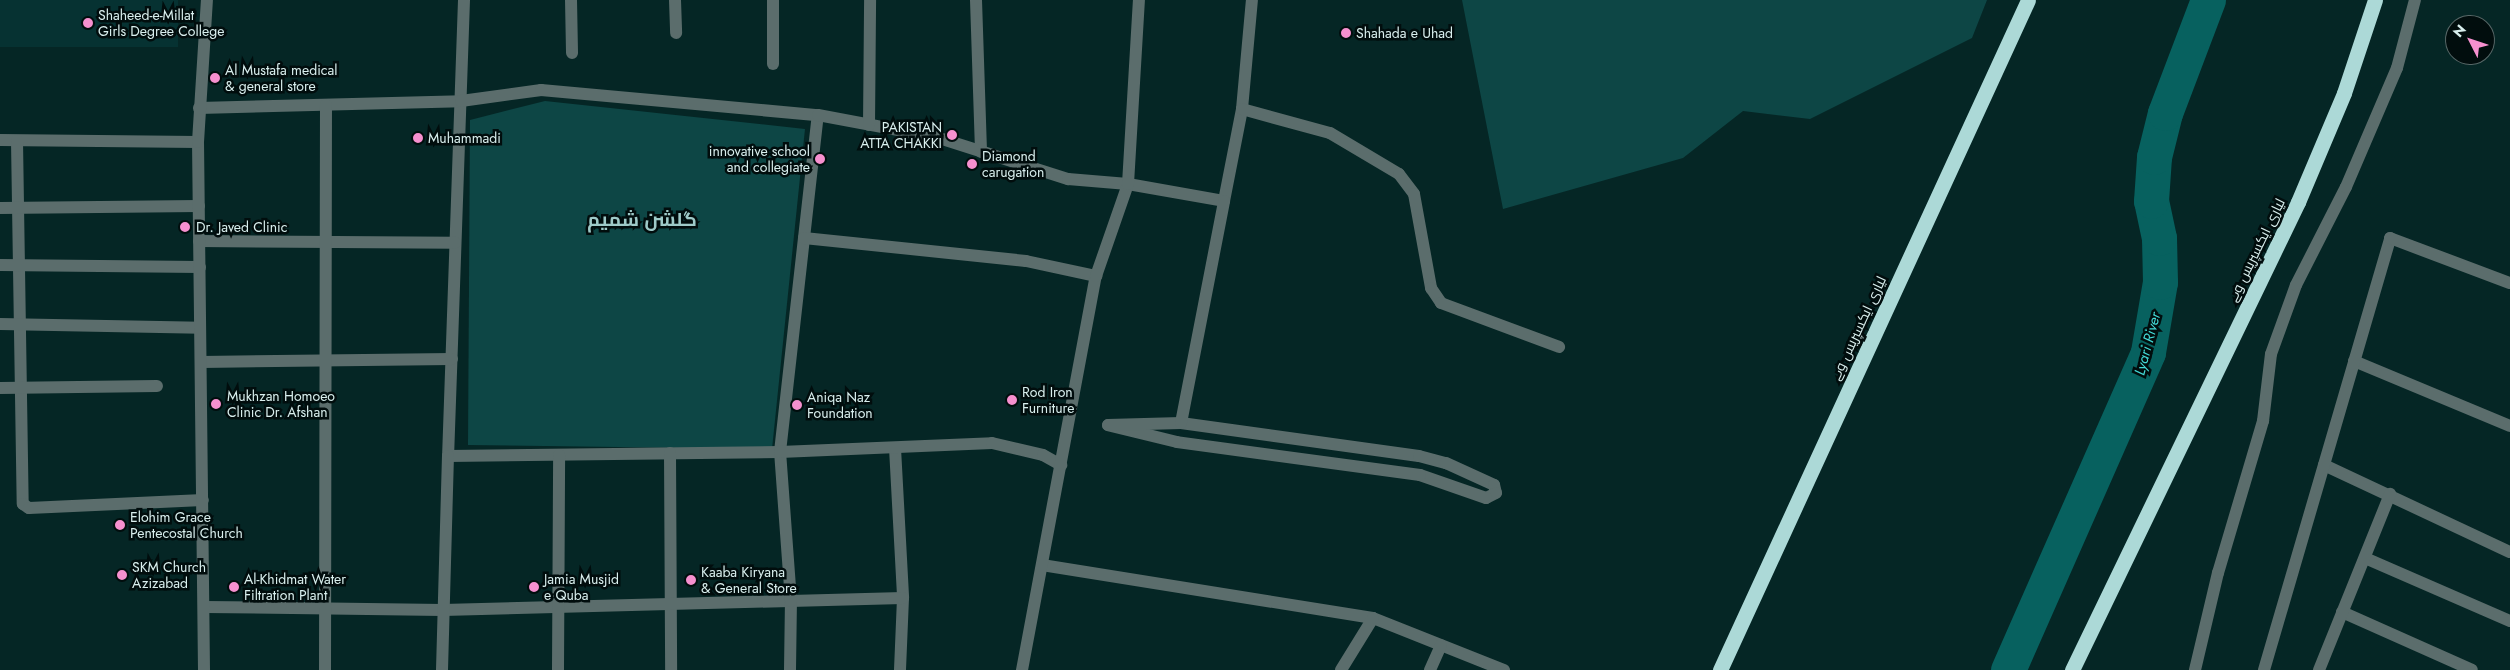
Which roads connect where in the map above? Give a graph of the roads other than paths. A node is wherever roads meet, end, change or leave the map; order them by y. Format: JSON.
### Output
{"nodes":[{"id":1,"x":207,"y":0,"type":"edge"},
{"id":2,"x":464,"y":0,"type":"edge"},
{"id":3,"x":571,"y":0,"type":"edge"},
{"id":4,"x":675,"y":0,"type":"edge"},
{"id":5,"x":773,"y":0,"type":"edge"},
{"id":6,"x":870,"y":0,"type":"edge"},
{"id":7,"x":976,"y":0,"type":"edge"},
{"id":8,"x":1138,"y":0,"type":"edge"},
{"id":9,"x":1252,"y":0,"type":"edge"},
{"id":10,"x":2028,"y":0,"type":"edge"},
{"id":11,"x":2375,"y":0,"type":"edge"},
{"id":12,"x":2415,"y":0,"type":"edge"},
{"id":13,"x":676,"y":33,"type":"dead end"},
{"id":14,"x":572,"y":53,"type":"dead end"},
{"id":15,"x":774,"y":64,"type":"dead end"},
{"id":16,"x":461,"y":101,"type":"junction"},
{"id":17,"x":326,"y":104,"type":"junction"},
{"id":18,"x":199,"y":108,"type":"junction"},
{"id":19,"x":1242,"y":109,"type":"junction"},
{"id":20,"x":818,"y":115,"type":"junction"},
{"id":21,"x":869,"y":125,"type":"junction"},
{"id":22,"x":0,"y":140,"type":"edge"},
{"id":23,"x":17,"y":141,"type":"junction"},
{"id":24,"x":198,"y":142,"type":"junction"},
{"id":25,"x":981,"y":152,"type":"junction"},
{"id":26,"x":1128,"y":184,"type":"junction"},
{"id":27,"x":1224,"y":201,"type":"junction"},
{"id":28,"x":198,"y":206,"type":"junction"},
{"id":29,"x":0,"y":208,"type":"edge"},
{"id":30,"x":17,"y":208,"type":"junction"},
{"id":31,"x":804,"y":238,"type":"junction"},
{"id":32,"x":199,"y":242,"type":"junction"},
{"id":33,"x":324,"y":242,"type":"junction"},
{"id":34,"x":455,"y":243,"type":"junction"},
{"id":35,"x":0,"y":265,"type":"edge"},
{"id":36,"x":18,"y":265,"type":"junction"},
{"id":37,"x":200,"y":267,"type":"junction"},
{"id":38,"x":1096,"y":276,"type":"junction"},
{"id":39,"x":2510,"y":283,"type":"edge"},
{"id":40,"x":0,"y":324,"type":"edge"},
{"id":41,"x":19,"y":324,"type":"junction"},
{"id":42,"x":200,"y":328,"type":"junction"},
{"id":43,"x":1560,"y":347,"type":"dead end"},
{"id":44,"x":452,"y":359,"type":"junction"},
{"id":45,"x":324,"y":360,"type":"junction"},
{"id":46,"x":2354,"y":361,"type":"junction"},
{"id":47,"x":201,"y":362,"type":"junction"},
{"id":48,"x":157,"y":386,"type":"dead end"},
{"id":49,"x":0,"y":388,"type":"edge"},
{"id":50,"x":20,"y":388,"type":"junction"},
{"id":51,"x":1181,"y":423,"type":"junction"},
{"id":52,"x":2510,"y":426,"type":"edge"},
{"id":53,"x":895,"y":448,"type":"junction"},
{"id":54,"x":780,"y":452,"type":"junction"},
{"id":55,"x":670,"y":453,"type":"junction"},
{"id":56,"x":559,"y":455,"type":"junction"},
{"id":57,"x":448,"y":456,"type":"junction"},
{"id":58,"x":1061,"y":465,"type":"junction"},
{"id":59,"x":2324,"y":466,"type":"junction"},
{"id":60,"x":2390,"y":494,"type":"junction"},
{"id":61,"x":203,"y":500,"type":"junction"},
{"id":62,"x":2510,"y":552,"type":"edge"},
{"id":63,"x":2365,"y":558,"type":"junction"},
{"id":64,"x":1042,"y":564,"type":"junction"},
{"id":65,"x":903,"y":598,"type":"junction"},
{"id":66,"x":791,"y":601,"type":"junction"},
{"id":67,"x":674,"y":604,"type":"junction"},
{"id":68,"x":205,"y":607,"type":"junction"},
{"id":69,"x":560,"y":607,"type":"junction"},
{"id":70,"x":325,"y":608,"type":"junction"},
{"id":71,"x":442,"y":610,"type":"junction"},
{"id":72,"x":2342,"y":612,"type":"junction"},
{"id":73,"x":1373,"y":618,"type":"junction"},
{"id":74,"x":2510,"y":621,"type":"edge"},
{"id":75,"x":1441,"y":645,"type":"junction"},
{"id":76,"x":2322,"y":669,"type":"edge"},
{"id":77,"x":204,"y":670,"type":"edge"},
{"id":78,"x":325,"y":670,"type":"edge"},
{"id":79,"x":442,"y":670,"type":"edge"},
{"id":80,"x":558,"y":670,"type":"edge"},
{"id":81,"x":671,"y":670,"type":"edge"},
{"id":82,"x":790,"y":670,"type":"edge"},
{"id":83,"x":900,"y":670,"type":"edge"},
{"id":84,"x":1022,"y":670,"type":"edge"},
{"id":85,"x":1341,"y":670,"type":"edge"},
{"id":86,"x":1430,"y":670,"type":"edge"},
{"id":87,"x":1504,"y":670,"type":"edge"},
{"id":88,"x":1720,"y":670,"type":"edge"},
{"id":89,"x":2072,"y":670,"type":"edge"},
{"id":90,"x":2195,"y":670,"type":"edge"},
{"id":91,"x":2264,"y":670,"type":"edge"},
{"id":92,"x":2472,"y":670,"type":"edge"}],
"edges":[{"from":1,"to":18,"type":"street"},
{"from":2,"to":16,"type":"street"},
{"from":3,"to":14,"type":"street"},
{"from":4,"to":13,"type":"street"},
{"from":5,"to":15,"type":"street"},
{"from":6,"to":21,"type":"street"},
{"from":7,"to":25,"type":"street"},
{"from":8,"to":26,"type":"street"},
{"from":9,"to":19,"type":"street"},
{"from":10,"to":88,"type":"highway","name":"لیاری ایکسپریس وے"},
{"from":11,"to":89,"type":"highway","name":"لیاری ایکسپریس وے"},
{"from":12,"to":90,"type":"street"},
{"from":16,"to":17,"type":"street"},
{"from":16,"to":20,"type":"street"},
{"from":16,"to":34,"type":"street"},
{"from":17,"to":18,"type":"street"},
{"from":17,"to":33,"type":"street"},
{"from":18,"to":24,"type":"street"},
{"from":19,"to":27,"type":"street"},
{"from":19,"to":43,"type":"street"},
{"from":20,"to":21,"type":"street"},
{"from":20,"to":31,"type":"street"},
{"from":21,"to":25,"type":"street"},
{"from":22,"to":23,"type":"street"},
{"from":23,"to":24,"type":"street"},
{"from":23,"to":30,"type":"street"},
{"from":24,"to":28,"type":"street"},
{"from":25,"to":26,"type":"street"},
{"from":26,"to":27,"type":"street"},
{"from":26,"to":38,"type":"street"},
{"from":27,"to":51,"type":"street"},
{"from":28,"to":30,"type":"street"},
{"from":28,"to":32,"type":"street"},
{"from":29,"to":30,"type":"street"},
{"from":30,"to":36,"type":"street"},
{"from":31,"to":38,"type":"street"},
{"from":31,"to":54,"type":"street"},
{"from":32,"to":33,"type":"street"},
{"from":32,"to":37,"type":"street"},
{"from":33,"to":34,"type":"street"},
{"from":33,"to":45,"type":"street"},
{"from":34,"to":44,"type":"street"},
{"from":35,"to":36,"type":"street"},
{"from":36,"to":37,"type":"street"},
{"from":36,"to":41,"type":"street"},
{"from":37,"to":42,"type":"street"},
{"from":38,"to":58,"type":"street"},
{"from":39,"to":46,"type":"street"},
{"from":40,"to":41,"type":"street"},
{"from":41,"to":42,"type":"street"},
{"from":41,"to":50,"type":"street"},
{"from":42,"to":47,"type":"street"},
{"from":44,"to":45,"type":"street"},
{"from":44,"to":57,"type":"street"},
{"from":45,"to":47,"type":"street"},
{"from":45,"to":70,"type":"street"},
{"from":46,"to":52,"type":"street"},
{"from":46,"to":59,"type":"street"},
{"from":47,"to":61,"type":"street"},
{"from":48,"to":50,"type":"street"},
{"from":49,"to":50,"type":"street"},
{"from":50,"to":61,"type":"street"},
{"from":51,"to":51,"type":"street"},
{"from":53,"to":54,"type":"street"},
{"from":53,"to":58,"type":"street"},
{"from":53,"to":65,"type":"street"},
{"from":54,"to":55,"type":"street"},
{"from":54,"to":66,"type":"street"},
{"from":55,"to":56,"type":"street"},
{"from":55,"to":67,"type":"street"},
{"from":56,"to":57,"type":"street"},
{"from":56,"to":69,"type":"street"},
{"from":57,"to":71,"type":"street"},
{"from":58,"to":64,"type":"street"},
{"from":59,"to":60,"type":"street"},
{"from":59,"to":91,"type":"street"},
{"from":60,"to":62,"type":"street"},
{"from":60,"to":63,"type":"street"},
{"from":61,"to":68,"type":"street"},
{"from":63,"to":72,"type":"street"},
{"from":63,"to":74,"type":"street"},
{"from":64,"to":73,"type":"street"},
{"from":64,"to":84,"type":"street"},
{"from":65,"to":66,"type":"street"},
{"from":65,"to":83,"type":"street"},
{"from":66,"to":67,"type":"street"},
{"from":66,"to":82,"type":"street"},
{"from":67,"to":69,"type":"street"},
{"from":67,"to":81,"type":"street"},
{"from":68,"to":70,"type":"street"},
{"from":68,"to":77,"type":"street"},
{"from":69,"to":71,"type":"street"},
{"from":69,"to":80,"type":"street"},
{"from":70,"to":71,"type":"street"},
{"from":70,"to":78,"type":"street"},
{"from":71,"to":79,"type":"street"},
{"from":72,"to":76,"type":"street"},
{"from":72,"to":92,"type":"street"},
{"from":73,"to":75,"type":"street"},
{"from":73,"to":85,"type":"street"},
{"from":75,"to":86,"type":"street"},
{"from":75,"to":87,"type":"street"}]}
